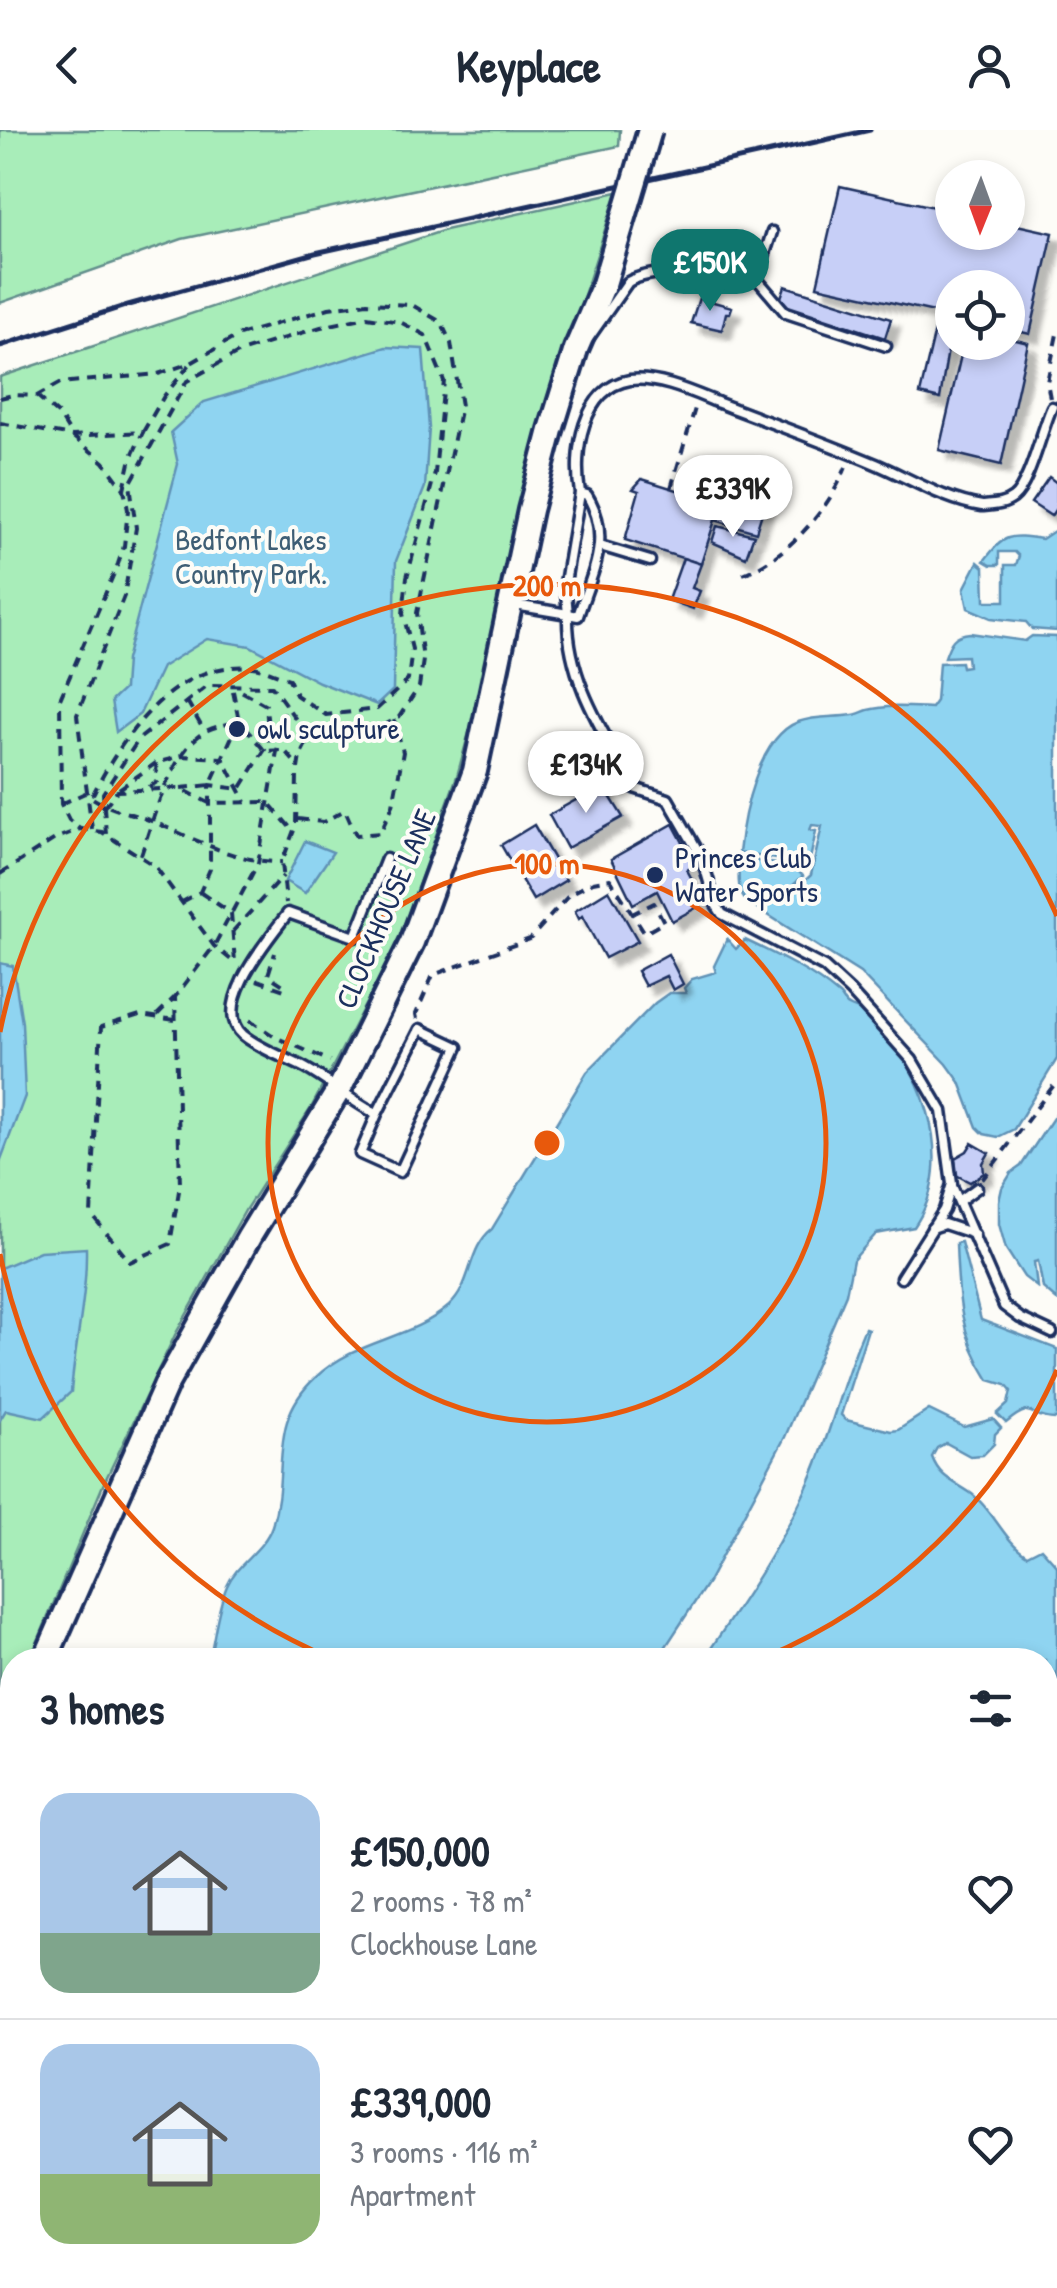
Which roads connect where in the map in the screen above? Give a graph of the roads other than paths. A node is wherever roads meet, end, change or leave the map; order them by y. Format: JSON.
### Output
{"nodes":[{"id":1,"x":650,"y":130,"type":"edge"},
{"id":2,"x":772,"y":232,"type":"dead end"},
{"id":3,"x":757,"y":280,"type":"junction"},
{"id":4,"x":886,"y":346,"type":"dead end"},
{"id":5,"x":576,"y":350,"type":"junction"},
{"id":6,"x":1052,"y":408,"type":"road end"},
{"id":7,"x":580,"y":493,"type":"junction"},
{"id":8,"x":600,"y":546,"type":"junction"},
{"id":9,"x":650,"y":561,"type":"dead end"},
{"id":10,"x":511,"y":604,"type":"junction"},
{"id":11,"x":568,"y":614,"type":"junction"},
{"id":12,"x":386,"y":859,"type":"dead end"},
{"id":13,"x":338,"y":1076,"type":"junction"},
{"id":14,"x":377,"y":1114,"type":"junction"},
{"id":15,"x":952,"y":1184,"type":"junction"},
{"id":16,"x":977,"y":1188,"type":"road end"},
{"id":17,"x":959,"y":1201,"type":"junction"},
{"id":18,"x":932,"y":1228,"type":"junction"},
{"id":19,"x":974,"y":1234,"type":"junction"},
{"id":20,"x":901,"y":1278,"type":"dead end"},
{"id":21,"x":1052,"y":1333,"type":"dead end"},
{"id":22,"x":50,"y":1648,"type":"edge"}],
"edges":[{"from":1,"to":5,"type":"main road","name":"CLOCKHOUSE LANE","bridge":true},
{"from":2,"to":3,"type":"lane"},
{"from":3,"to":4,"type":"lane"},
{"from":3,"to":5,"type":"lane"},
{"from":5,"to":10,"type":"main road","name":"CLOCKHOUSE LANE"},
{"from":6,"to":7,"type":"lane"},
{"from":7,"to":8,"type":"lane"},
{"from":7,"to":11,"type":"lane"},
{"from":8,"to":9,"type":"lane"},
{"from":8,"to":11,"type":"lane"},
{"from":10,"to":11,"type":"lane"},
{"from":10,"to":13,"type":"main road","name":"CLOCKHOUSE LANE"},
{"from":11,"to":15,"type":"lane"},
{"from":12,"to":13,"type":"lane"},
{"from":13,"to":14,"type":"lane"},
{"from":13,"to":22,"type":"main road","name":"CLOCKHOUSE LANE"},
{"from":14,"to":14,"type":"lane"},
{"from":15,"to":17,"type":"lane"},
{"from":15,"to":18,"type":"lane"},
{"from":16,"to":17,"type":"lane"},
{"from":17,"to":19,"type":"lane"},
{"from":18,"to":19,"type":"lane"},
{"from":18,"to":20,"type":"lane"},
{"from":19,"to":21,"type":"lane"}]}
